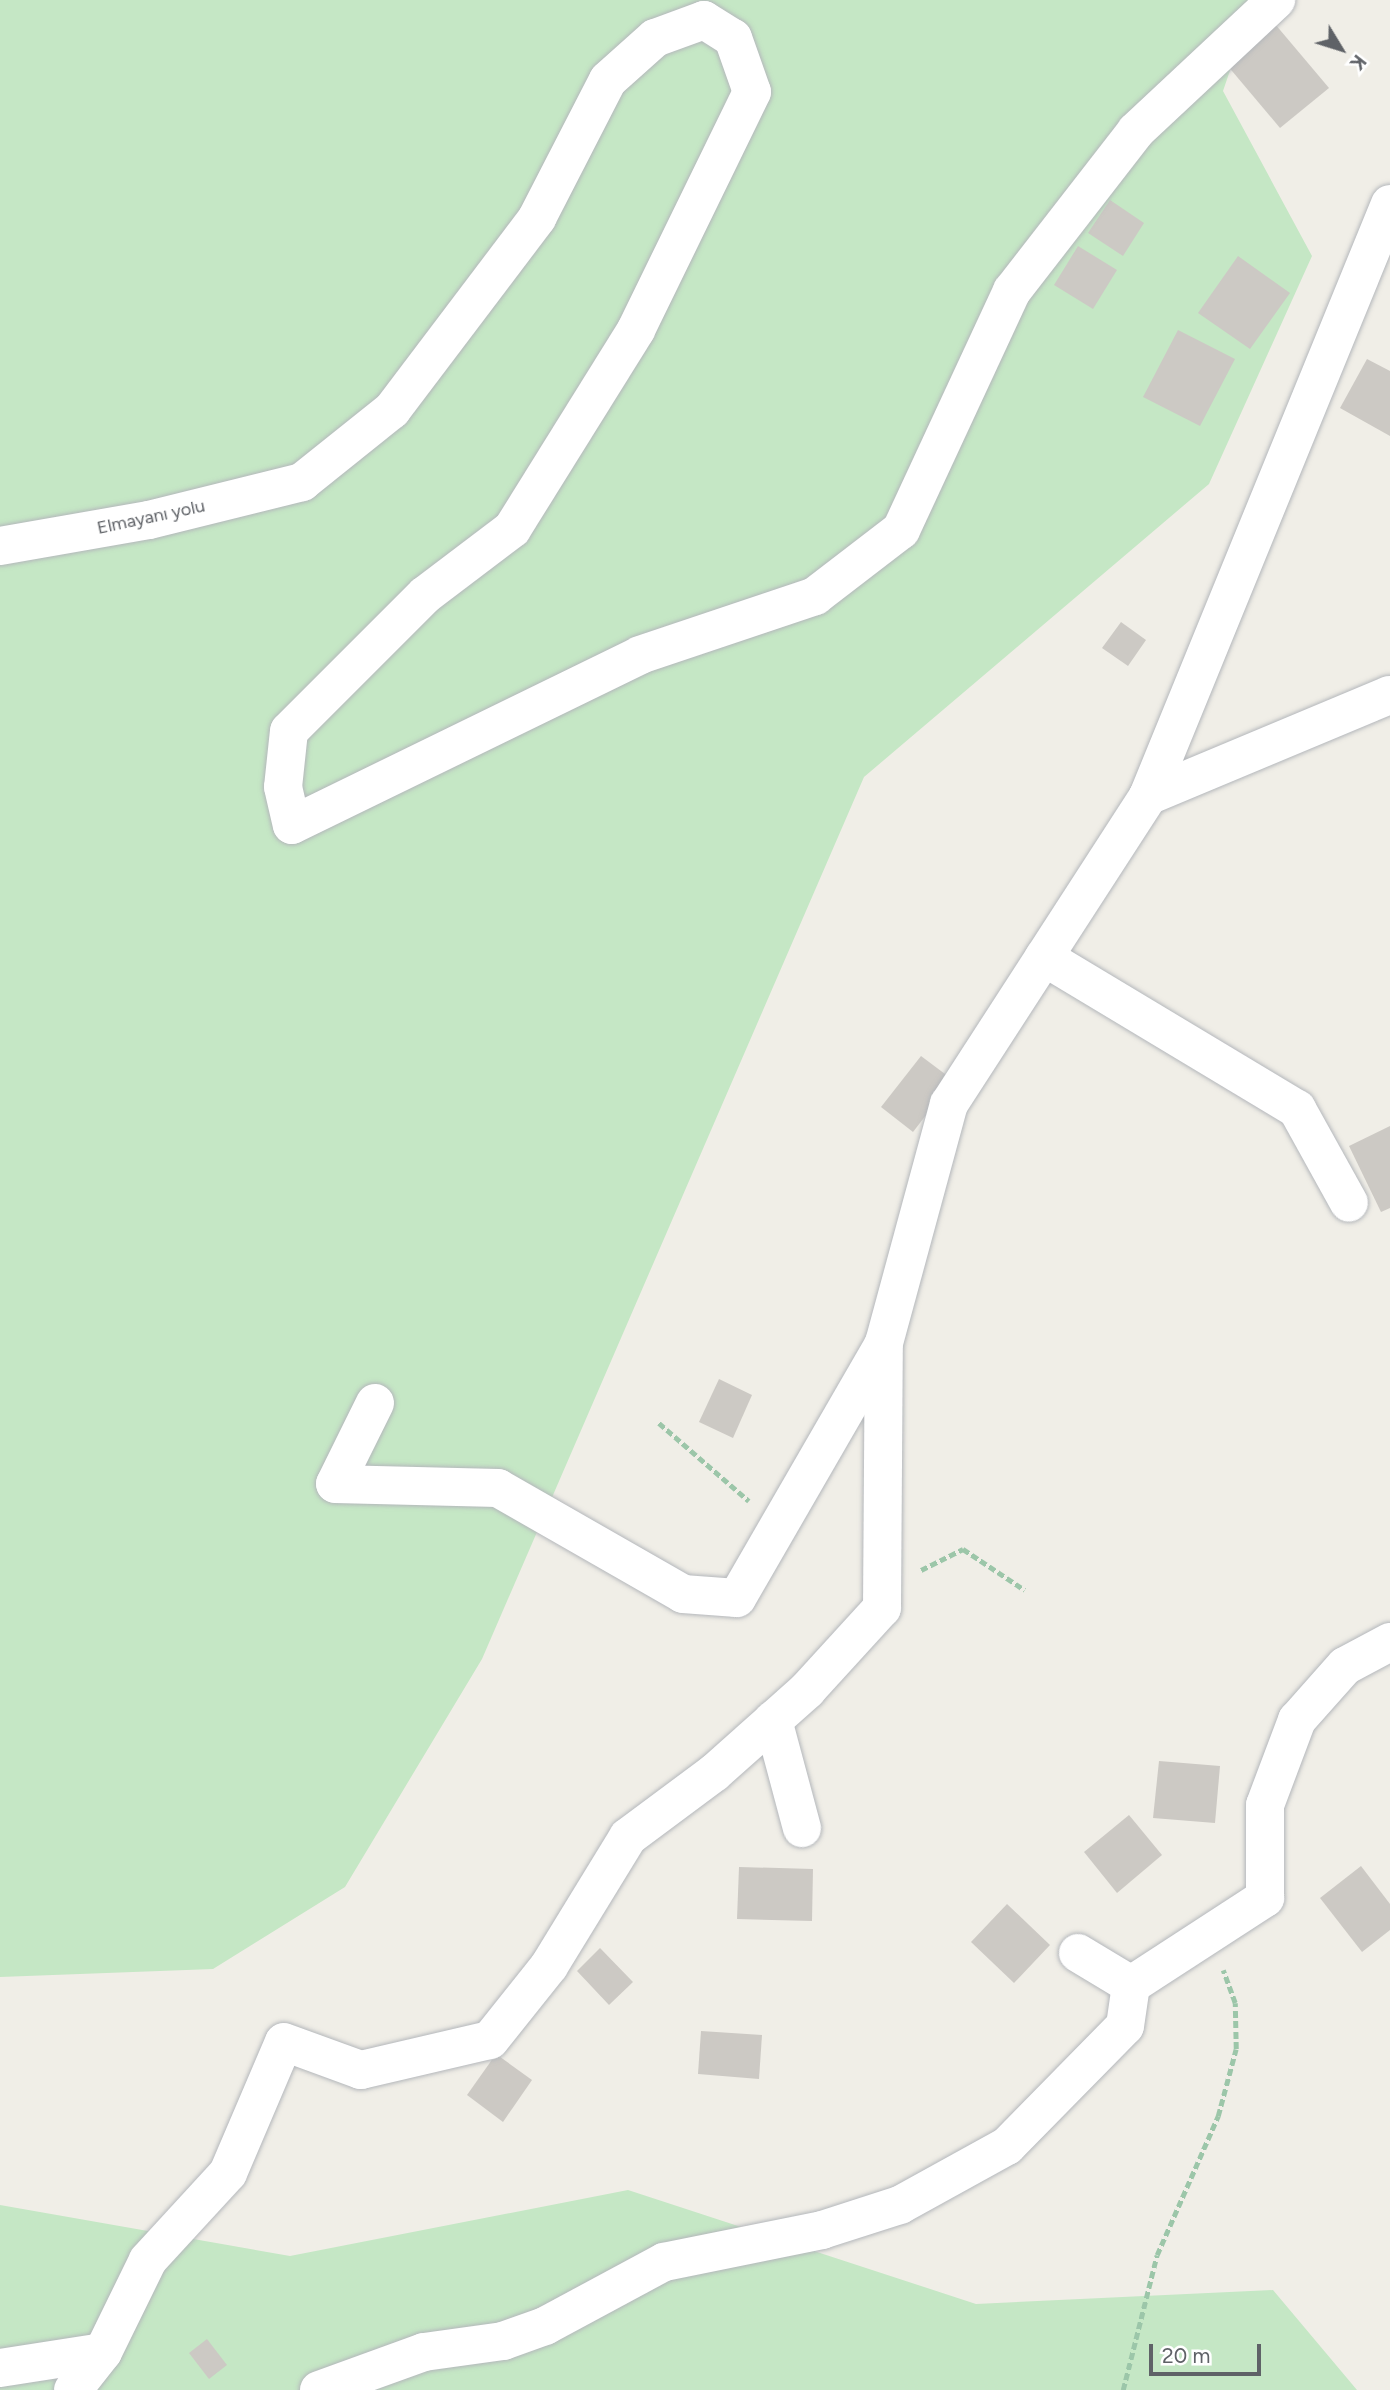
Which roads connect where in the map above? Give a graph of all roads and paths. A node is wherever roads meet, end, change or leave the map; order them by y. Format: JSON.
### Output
{"nodes":[{"id":1,"x":1276,"y":0,"type":"edge"},
{"id":2,"x":1390,"y":204,"type":"edge"},
{"id":3,"x":0,"y":546,"type":"edge"},
{"id":4,"x":1390,"y":695,"type":"edge"},
{"id":5,"x":1148,"y":796,"type":"junction"},
{"id":6,"x":1044,"y":957,"type":"junction"},
{"id":7,"x":1349,"y":1203,"type":"dead end"},
{"id":8,"x":884,"y":1343,"type":"junction"},
{"id":9,"x":375,"y":1403,"type":"dead end"},
{"id":10,"x":659,"y":1423,"type":"dead end"},
{"id":11,"x":778,"y":1527,"type":"junction"},
{"id":12,"x":883,"y":1590,"type":"junction"},
{"id":13,"x":1025,"y":1590,"type":"dead end"},
{"id":14,"x":1390,"y":1642,"type":"edge"},
{"id":15,"x":773,"y":1720,"type":"junction"},
{"id":16,"x":802,"y":1828,"type":"dead end"},
{"id":17,"x":1210,"y":1933,"type":"junction"},
{"id":18,"x":1078,"y":1953,"type":"dead end"},
{"id":19,"x":1131,"y":1985,"type":"junction"},
{"id":20,"x":103,"y":2352,"type":"junction"},
{"id":21,"x":0,"y":2368,"type":"edge"},
{"id":22,"x":73,"y":2390,"type":"edge"},
{"id":23,"x":319,"y":2390,"type":"edge"},
{"id":24,"x":1123,"y":2390,"type":"edge"}],
"edges":[{"from":1,"to":3,"type":"street","name":"Elmayanı yolu"},
{"from":2,"to":5,"type":"street"},
{"from":4,"to":5,"type":"street"},
{"from":5,"to":6,"type":"street"},
{"from":6,"to":7,"type":"street"},
{"from":6,"to":8,"type":"street"},
{"from":8,"to":11,"type":"street"},
{"from":8,"to":12,"type":"street"},
{"from":9,"to":11,"type":"street"},
{"from":10,"to":11,"type":"path"},
{"from":12,"to":13,"type":"path"},
{"from":12,"to":15,"type":"street"},
{"from":14,"to":17,"type":"street"},
{"from":15,"to":16,"type":"street"},
{"from":15,"to":20,"type":"street"},
{"from":17,"to":19,"type":"street"},
{"from":17,"to":24,"type":"path"},
{"from":18,"to":19,"type":"street"},
{"from":19,"to":23,"type":"street"},
{"from":20,"to":21,"type":"street"},
{"from":20,"to":22,"type":"street"}]}
